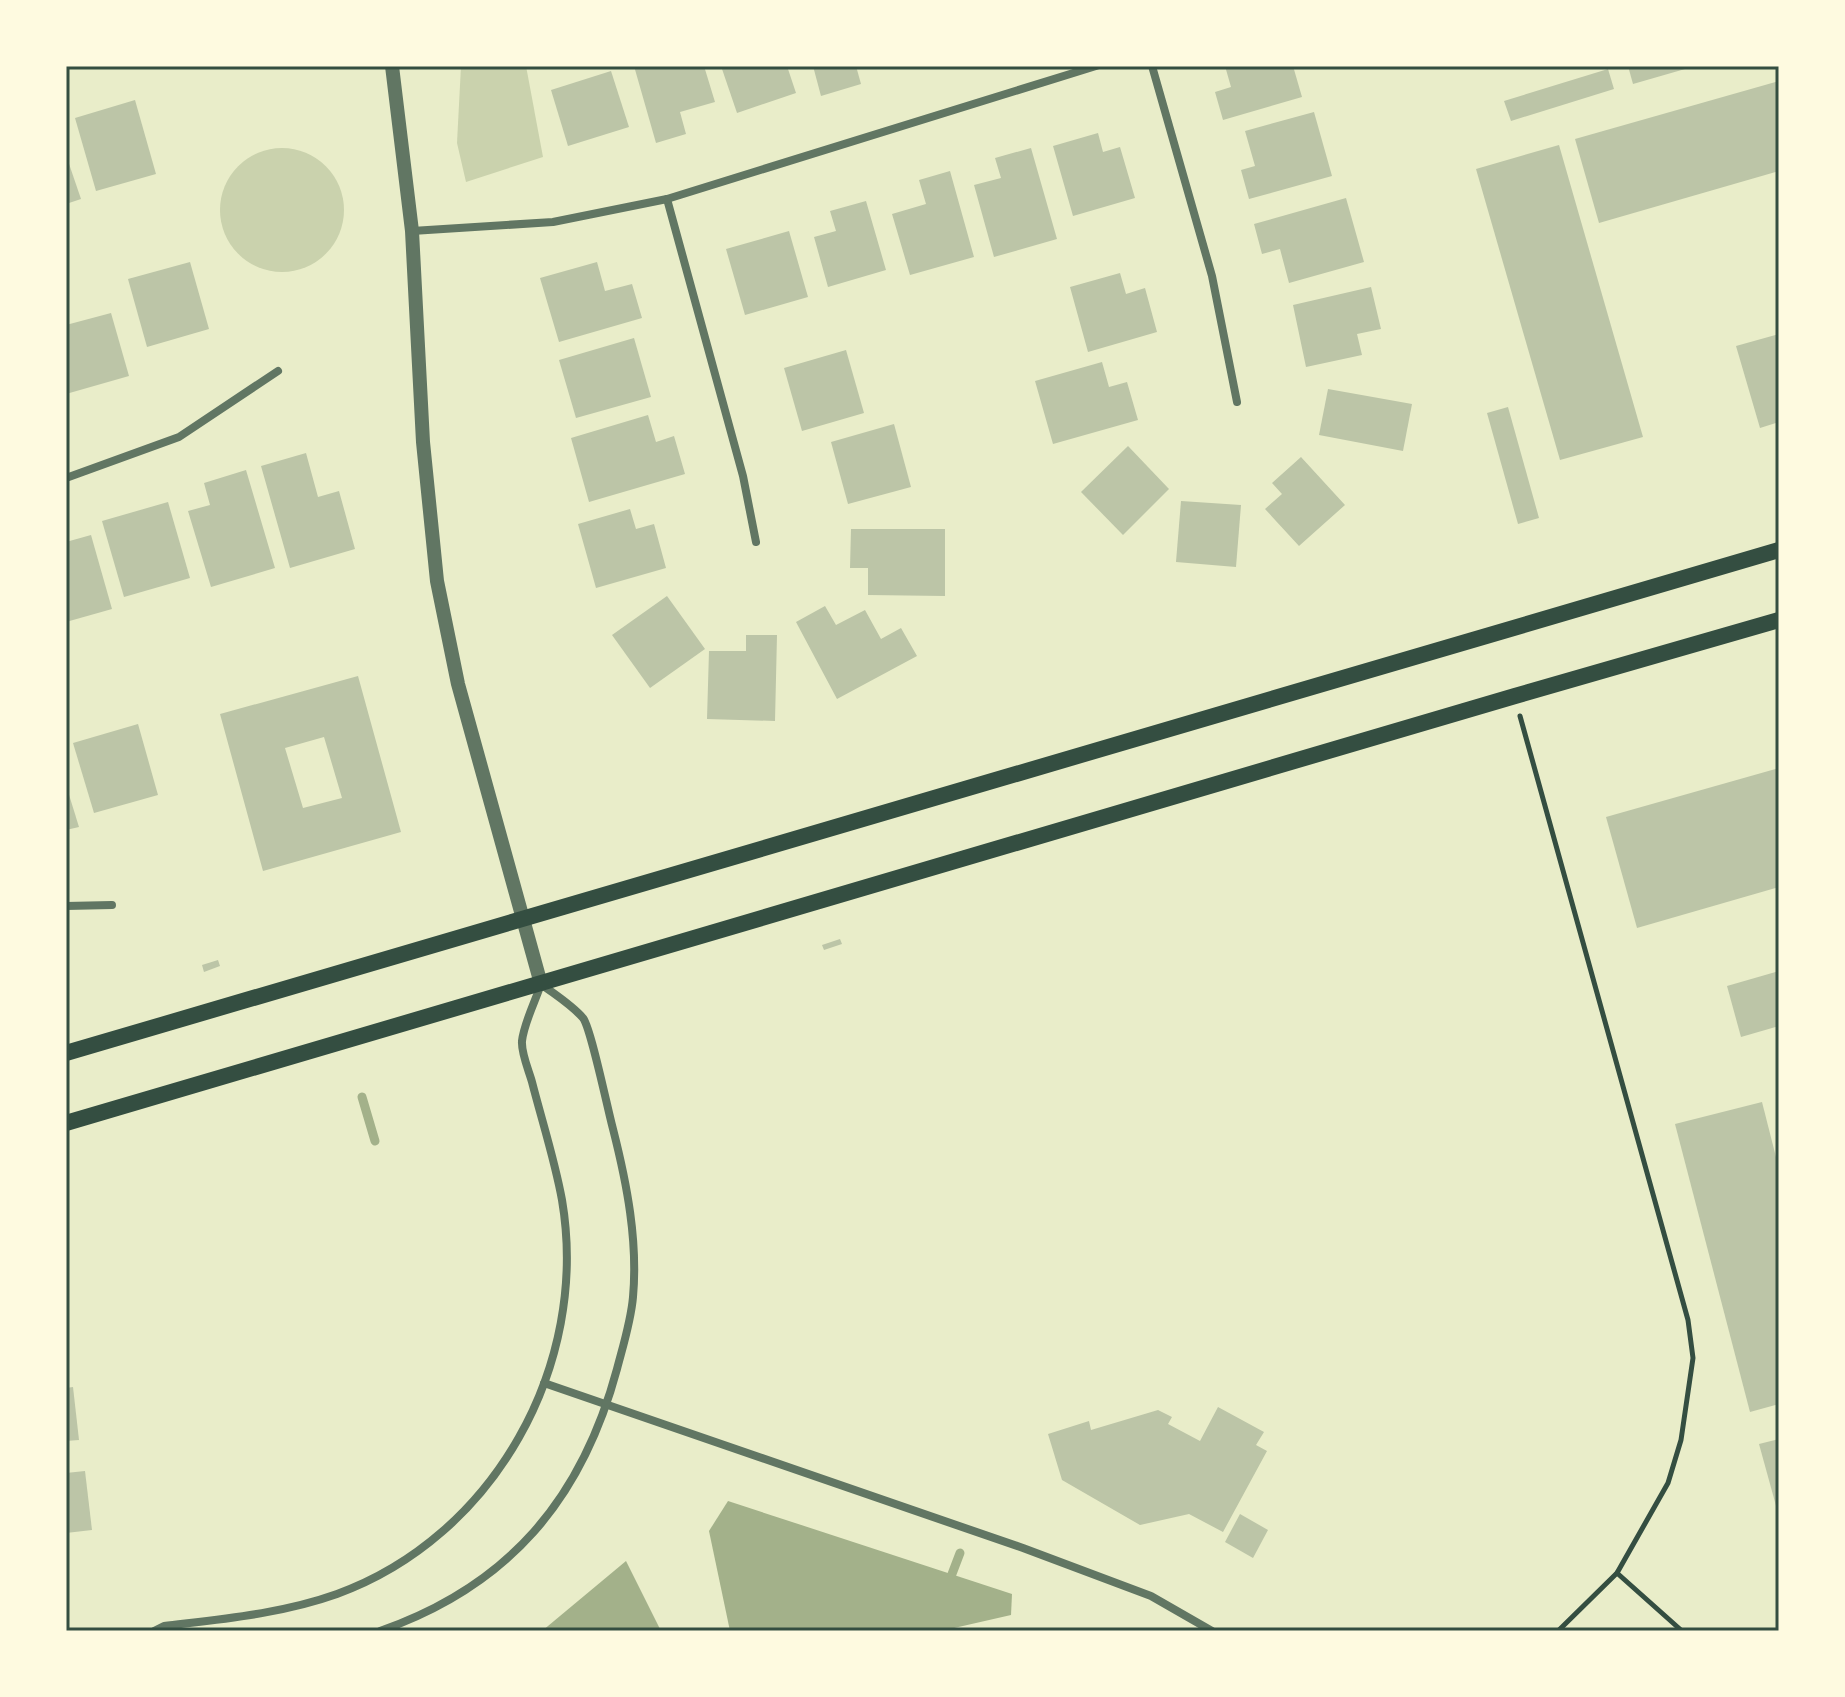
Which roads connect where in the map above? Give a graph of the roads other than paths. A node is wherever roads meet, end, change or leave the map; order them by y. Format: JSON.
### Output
{"nodes":[{"id":1,"x":392,"y":66,"type":"edge"},
{"id":2,"x":1096,"y":66,"type":"edge"},
{"id":3,"x":1152,"y":66,"type":"edge"},
{"id":4,"x":667,"y":199,"type":"junction"},
{"id":5,"x":412,"y":231,"type":"junction"},
{"id":6,"x":278,"y":371,"type":"dead end"},
{"id":7,"x":1237,"y":402,"type":"dead end"},
{"id":8,"x":66,"y":478,"type":"edge"},
{"id":9,"x":756,"y":542,"type":"dead end"},
{"id":10,"x":1779,"y":550,"type":"edge"},
{"id":11,"x":1779,"y":620,"type":"edge"},
{"id":12,"x":112,"y":905,"type":"dead end"},
{"id":13,"x":66,"y":906,"type":"edge"},
{"id":14,"x":523,"y":919,"type":"junction"},
{"id":15,"x":541,"y":984,"type":"junction"},
{"id":16,"x":66,"y":1053,"type":"edge"},
{"id":17,"x":66,"y":1123,"type":"edge"},
{"id":18,"x":544,"y":1383,"type":"junction"},
{"id":19,"x":607,"y":1405,"type":"junction"},
{"id":20,"x":154,"y":1631,"type":"edge"},
{"id":21,"x":380,"y":1631,"type":"edge"},
{"id":22,"x":1212,"y":1631,"type":"edge"}],
"edges":[{"from":1,"to":5,"type":"street"},
{"from":2,"to":4,"type":"street"},
{"from":3,"to":7,"type":"street"},
{"from":4,"to":5,"type":"street"},
{"from":4,"to":9,"type":"street"},
{"from":5,"to":14,"type":"street"},
{"from":6,"to":8,"type":"street"},
{"from":10,"to":14,"type":"main road"},
{"from":11,"to":15,"type":"main road"},
{"from":12,"to":13,"type":"street"},
{"from":14,"to":15,"type":"street"},
{"from":14,"to":16,"type":"main road"},
{"from":15,"to":17,"type":"main road"},
{"from":15,"to":18,"type":"street"},
{"from":15,"to":19,"type":"street"},
{"from":18,"to":19,"type":"street"},
{"from":18,"to":20,"type":"street"},
{"from":19,"to":21,"type":"street"},
{"from":19,"to":22,"type":"street"}]}
